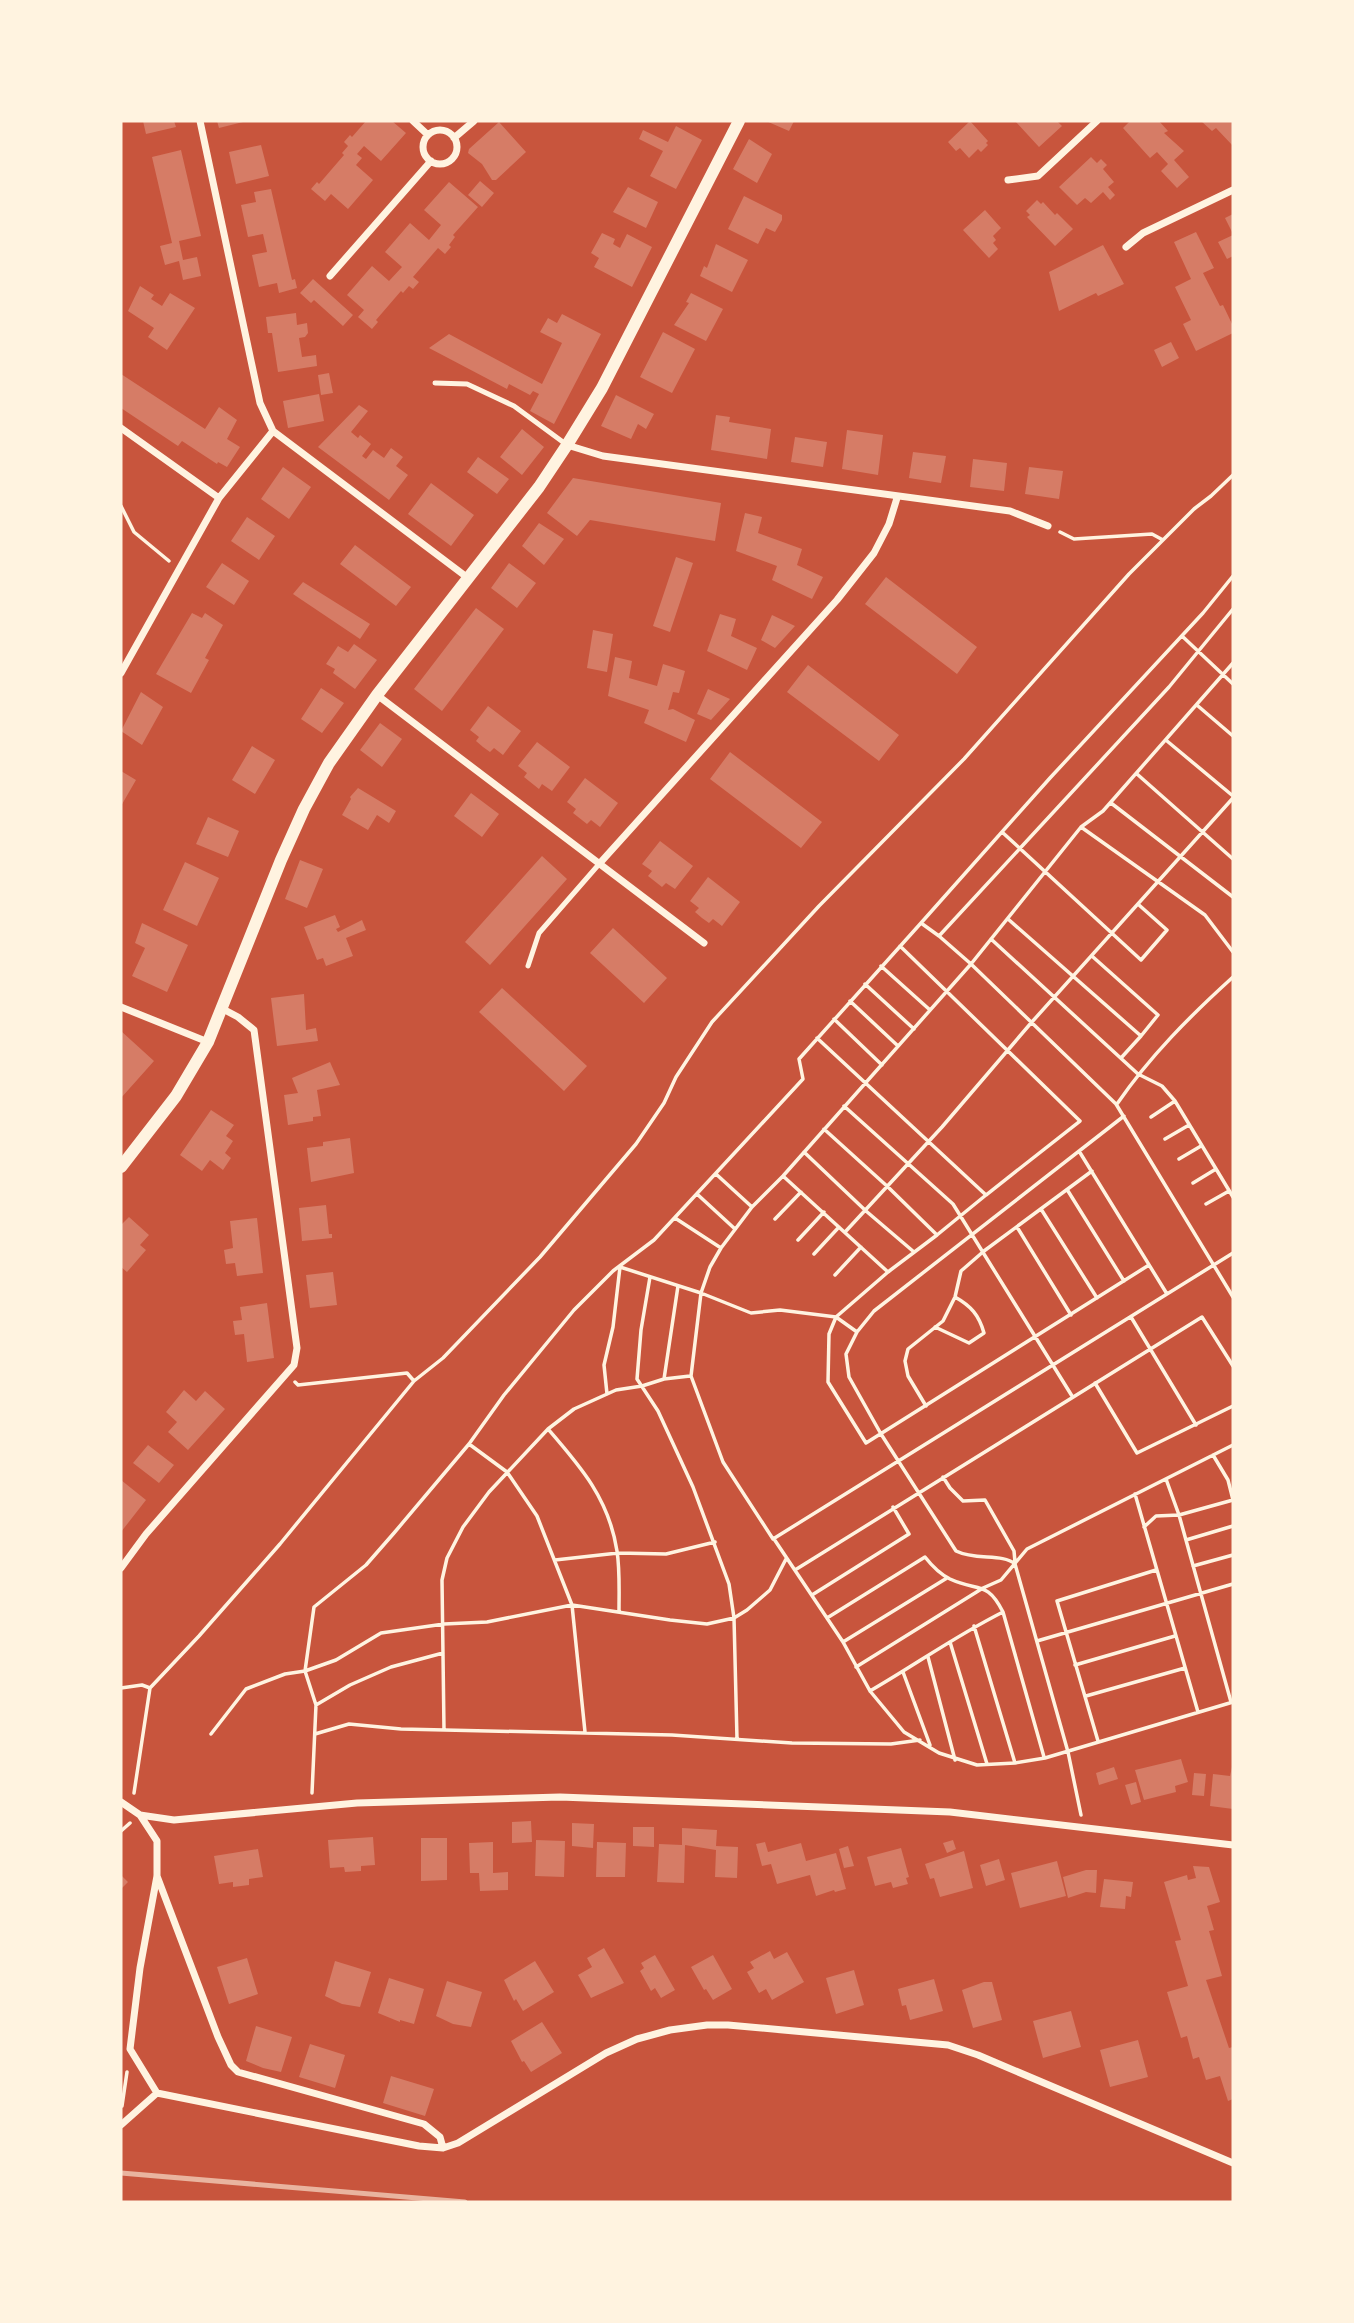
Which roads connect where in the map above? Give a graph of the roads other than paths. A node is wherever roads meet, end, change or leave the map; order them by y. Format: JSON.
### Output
{"nodes":[{"id":1,"x":200,"y":121,"type":"edge"},
{"id":2,"x":412,"y":121,"type":"edge"},
{"id":3,"x":474,"y":121,"type":"edge"},
{"id":4,"x":739,"y":121,"type":"edge"},
{"id":5,"x":1097,"y":121,"type":"edge"},
{"id":6,"x":428,"y":135,"type":"junction"},
{"id":7,"x":454,"y":138,"type":"junction"},
{"id":8,"x":431,"y":161,"type":"junction"},
{"id":9,"x":1008,"y":180,"type":"dead end"},
{"id":10,"x":1233,"y":190,"type":"edge"},
{"id":11,"x":1126,"y":247,"type":"dead end"},
{"id":12,"x":330,"y":276,"type":"dead end"},
{"id":13,"x":435,"y":383,"type":"dead end"},
{"id":14,"x":121,"y":428,"type":"edge"},
{"id":15,"x":274,"y":431,"type":"junction"},
{"id":16,"x":567,"y":445,"type":"junction"},
{"id":17,"x":219,"y":498,"type":"junction"},
{"id":18,"x":897,"y":498,"type":"junction"},
{"id":19,"x":1048,"y":526,"type":"road end"},
{"id":20,"x":468,"y":578,"type":"junction"},
{"id":21,"x":121,"y":673,"type":"edge"},
{"id":22,"x":377,"y":695,"type":"junction"},
{"id":23,"x":600,"y":863,"type":"junction"},
{"id":24,"x":704,"y":943,"type":"dead end"},
{"id":25,"x":528,"y":966,"type":"dead end"},
{"id":26,"x":121,"y":1007,"type":"edge"},
{"id":27,"x":223,"y":1009,"type":"junction"},
{"id":28,"x":208,"y":1042,"type":"junction"},
{"id":29,"x":121,"y":1167,"type":"edge"},
{"id":30,"x":121,"y":1568,"type":"edge"},
{"id":31,"x":121,"y":1802,"type":"edge"},
{"id":32,"x":140,"y":1815,"type":"junction"},
{"id":33,"x":1233,"y":1845,"type":"edge"},
{"id":34,"x":157,"y":1876,"type":"junction"},
{"id":35,"x":157,"y":2093,"type":"junction"},
{"id":36,"x":121,"y":2124,"type":"edge"},
{"id":37,"x":443,"y":2148,"type":"junction"},
{"id":38,"x":1233,"y":2163,"type":"edge"}],
"edges":[{"from":1,"to":15,"type":"street"},
{"from":2,"to":6,"type":"street"},
{"from":3,"to":7,"type":"street"},
{"from":4,"to":16,"type":"street"},
{"from":5,"to":9,"type":"street"},
{"from":6,"to":7,"type":"street"},
{"from":6,"to":8,"type":"street"},
{"from":7,"to":8,"type":"street"},
{"from":8,"to":12,"type":"street"},
{"from":10,"to":11,"type":"street"},
{"from":13,"to":16,"type":"lane"},
{"from":14,"to":17,"type":"street"},
{"from":15,"to":17,"type":"street"},
{"from":15,"to":20,"type":"street"},
{"from":16,"to":18,"type":"street"},
{"from":16,"to":20,"type":"street"},
{"from":17,"to":21,"type":"street"},
{"from":18,"to":19,"type":"street"},
{"from":18,"to":23,"type":"street"},
{"from":20,"to":22,"type":"street"},
{"from":22,"to":23,"type":"street"},
{"from":22,"to":27,"type":"street"},
{"from":23,"to":24,"type":"street"},
{"from":23,"to":25,"type":"lane"},
{"from":26,"to":28,"type":"street"},
{"from":27,"to":28,"type":"street"},
{"from":27,"to":30,"type":"street"},
{"from":28,"to":29,"type":"street"},
{"from":31,"to":32,"type":"street"},
{"from":32,"to":33,"type":"street"},
{"from":32,"to":34,"type":"street"},
{"from":34,"to":35,"type":"street"},
{"from":34,"to":37,"type":"street"},
{"from":35,"to":36,"type":"street"},
{"from":35,"to":37,"type":"street"},
{"from":37,"to":38,"type":"street"}]}
